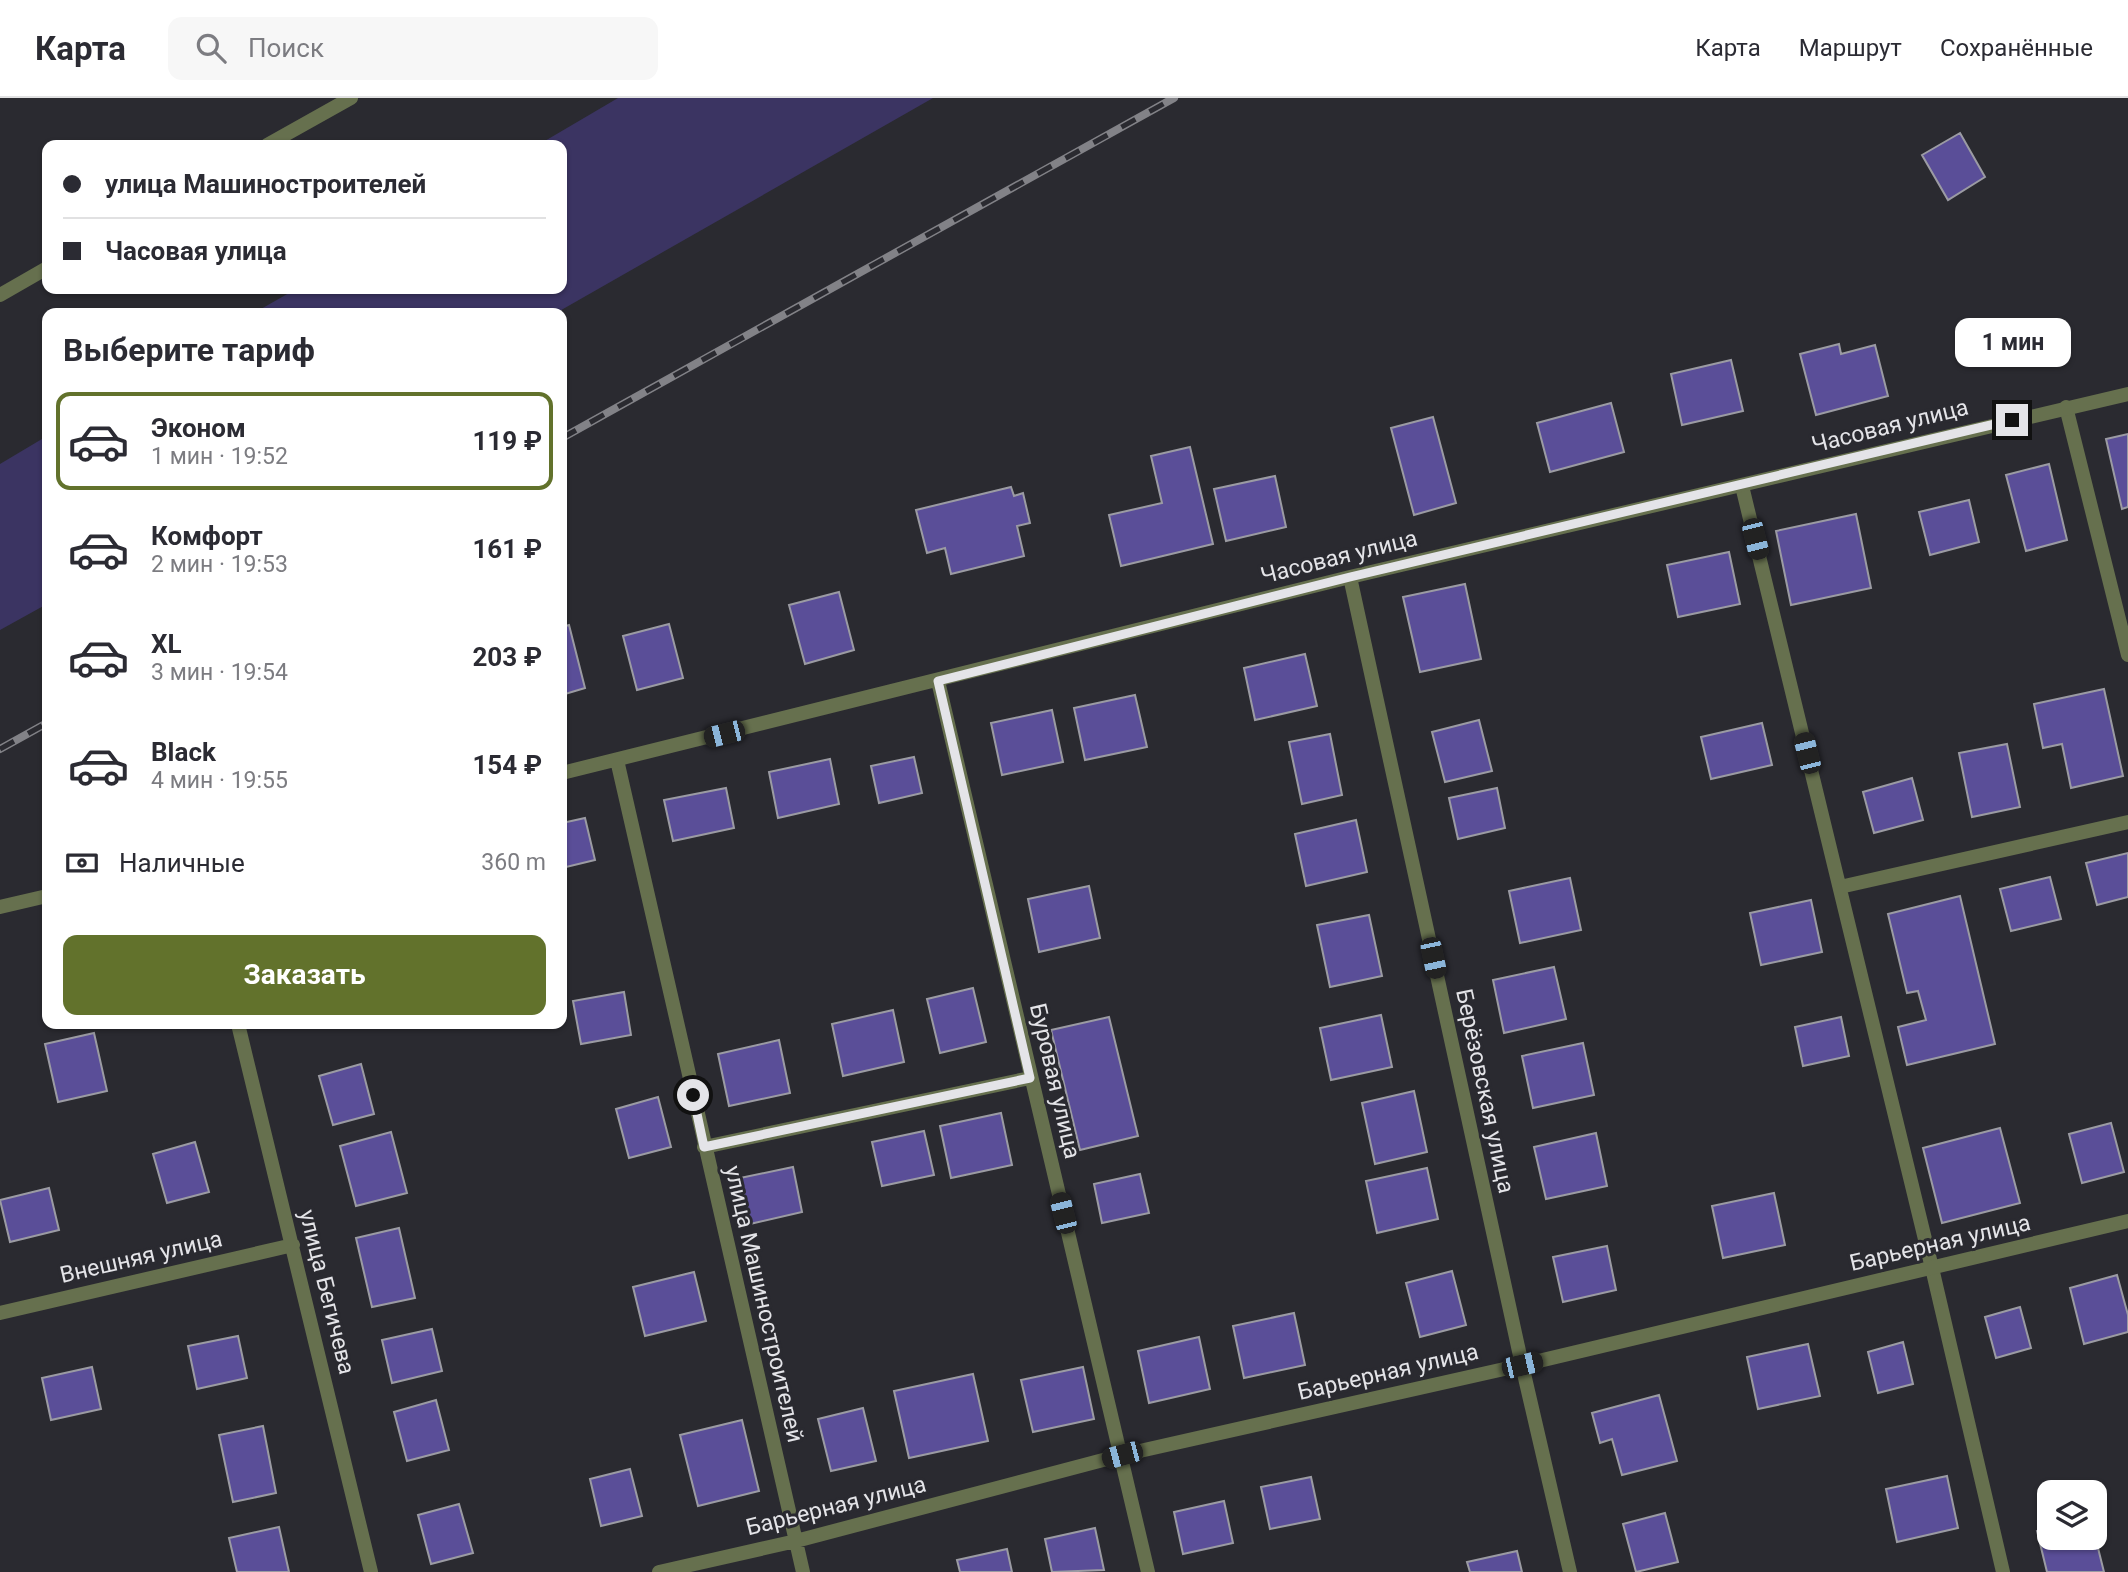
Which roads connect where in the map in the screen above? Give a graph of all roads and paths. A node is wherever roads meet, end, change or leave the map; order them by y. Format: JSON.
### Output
{"nodes":[{"id":1,"x":351,"y":98,"type":"edge"},
{"id":2,"x":276,"y":140,"type":"edge"},
{"id":3,"x":42,"y":271,"type":"edge"},
{"id":4,"x":0,"y":295,"type":"edge"},
{"id":5,"x":2128,"y":394,"type":"edge"},
{"id":6,"x":2066,"y":407,"type":"junction"},
{"id":7,"x":1742,"y":486,"type":"junction"},
{"id":8,"x":1350,"y":577,"type":"junction"},
{"id":9,"x":2128,"y":655,"type":"edge"},
{"id":10,"x":938,"y":681,"type":"junction"},
{"id":11,"x":617,"y":760,"type":"junction"},
{"id":12,"x":567,"y":772,"type":"edge"},
{"id":13,"x":2128,"y":822,"type":"edge"},
{"id":14,"x":1840,"y":887,"type":"junction"},
{"id":15,"x":42,"y":897,"type":"edge"},
{"id":16,"x":0,"y":907,"type":"edge"},
{"id":17,"x":239,"y":1029,"type":"edge"},
{"id":18,"x":1030,"y":1078,"type":"junction"},
{"id":19,"x":704,"y":1147,"type":"junction"},
{"id":20,"x":2128,"y":1221,"type":"edge"},
{"id":21,"x":293,"y":1245,"type":"junction"},
{"id":22,"x":1932,"y":1268,"type":"junction"},
{"id":23,"x":0,"y":1313,"type":"edge"},
{"id":24,"x":1522,"y":1365,"type":"junction"},
{"id":25,"x":1122,"y":1455,"type":"junction"},
{"id":26,"x":796,"y":1541,"type":"junction"},
{"id":27,"x":371,"y":1572,"type":"edge"},
{"id":28,"x":659,"y":1572,"type":"edge"},
{"id":29,"x":803,"y":1572,"type":"edge"},
{"id":30,"x":1148,"y":1572,"type":"edge"},
{"id":31,"x":1570,"y":1572,"type":"edge"},
{"id":32,"x":2003,"y":1572,"type":"edge"}],
"edges":[{"from":1,"to":2,"type":"street"},
{"from":3,"to":4,"type":"street"},
{"from":5,"to":6,"type":"street","name":"Часовая улица"},
{"from":6,"to":7,"type":"street","name":"Часовая улица"},
{"from":6,"to":9,"type":"street"},
{"from":7,"to":8,"type":"street","name":"Часовая улица"},
{"from":7,"to":14,"type":"street"},
{"from":8,"to":10,"type":"street","name":"Часовая улица"},
{"from":8,"to":24,"type":"street","name":"Берёзовская улица"},
{"from":10,"to":11,"type":"street","name":"Часовая улица"},
{"from":10,"to":18,"type":"street","name":"Буровая улица"},
{"from":11,"to":12,"type":"street","name":"Часовая улица"},
{"from":11,"to":19,"type":"street","name":"улица Машиностроителей"},
{"from":13,"to":14,"type":"street"},
{"from":14,"to":22,"type":"street"},
{"from":15,"to":16,"type":"street"},
{"from":17,"to":21,"type":"street","name":"улица Бегичева"},
{"from":18,"to":19,"type":"street"},
{"from":18,"to":25,"type":"street","name":"Буровая улица"},
{"from":19,"to":26,"type":"street","name":"улица Машиностроителей"},
{"from":20,"to":22,"type":"street","name":"Барьерная улица"},
{"from":21,"to":23,"type":"street","name":"Внешняя улица"},
{"from":21,"to":27,"type":"street","name":"улица Бегичева"},
{"from":22,"to":24,"type":"street","name":"Барьерная улица"},
{"from":22,"to":32,"type":"street"},
{"from":24,"to":25,"type":"street","name":"Барьерная улица"},
{"from":24,"to":31,"type":"street","name":"Берёзовская улица"},
{"from":25,"to":26,"type":"street","name":"Барьерная улица"},
{"from":25,"to":30,"type":"street","name":"Буровая улица"},
{"from":26,"to":28,"type":"street","name":"Барьерная улица"},
{"from":26,"to":29,"type":"street","name":"улица Машиностроителей"}]}
